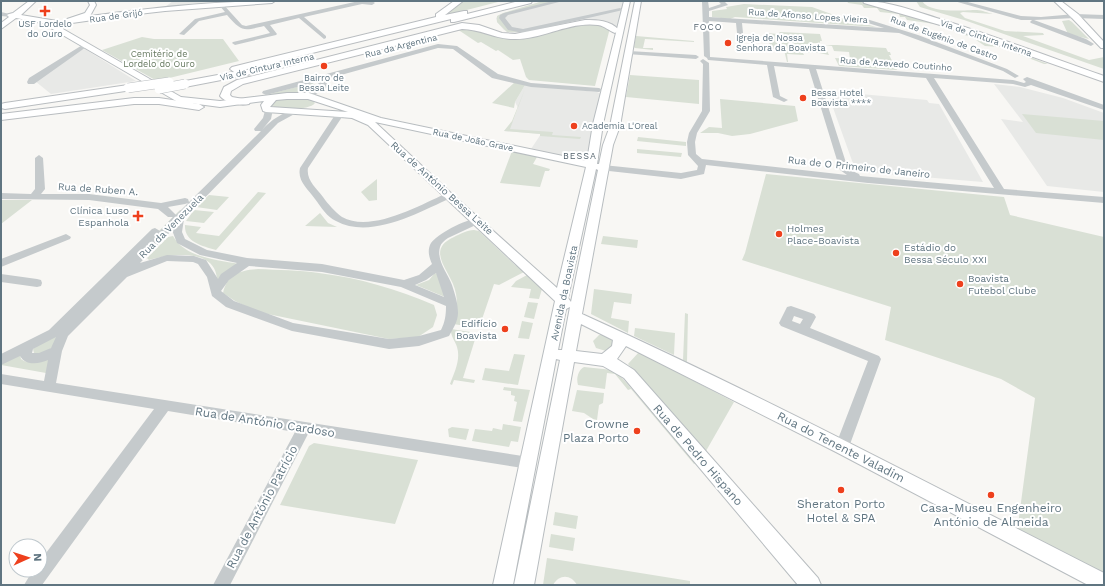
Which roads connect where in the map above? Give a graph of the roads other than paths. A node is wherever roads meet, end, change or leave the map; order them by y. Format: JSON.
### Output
{"nodes":[{"id":1,"x":29,"y":1,"type":"edge"},
{"id":2,"x":271,"y":1,"type":"edge"},
{"id":3,"x":511,"y":1,"type":"edge"},
{"id":4,"x":527,"y":1,"type":"edge"},
{"id":5,"x":560,"y":1,"type":"edge"},
{"id":6,"x":623,"y":1,"type":"edge"},
{"id":7,"x":638,"y":1,"type":"edge"},
{"id":8,"x":706,"y":1,"type":"edge"},
{"id":9,"x":867,"y":1,"type":"edge"},
{"id":10,"x":881,"y":1,"type":"edge"},
{"id":11,"x":957,"y":1,"type":"edge"},
{"id":12,"x":1057,"y":1,"type":"edge"},
{"id":13,"x":37,"y":2,"type":"edge"},
{"id":14,"x":965,"y":2,"type":"edge"},
{"id":15,"x":456,"y":3,"type":"edge"},
{"id":16,"x":723,"y":3,"type":"edge"},
{"id":17,"x":93,"y":5,"type":"edge"},
{"id":18,"x":222,"y":5,"type":"junction"},
{"id":19,"x":914,"y":5,"type":"dead end"},
{"id":20,"x":335,"y":8,"type":"junction"},
{"id":21,"x":706,"y":10,"type":"junction"},
{"id":22,"x":503,"y":12,"type":"junction"},
{"id":23,"x":229,"y":13,"type":"junction"},
{"id":24,"x":619,"y":13,"type":"junction"},
{"id":25,"x":1,"y":14,"type":"edge"},
{"id":26,"x":121,"y":14,"type":"junction"},
{"id":27,"x":301,"y":16,"type":"junction"},
{"id":28,"x":936,"y":16,"type":"junction"},
{"id":29,"x":1075,"y":16,"type":"junction"},
{"id":30,"x":11,"y":17,"type":"edge"},
{"id":31,"x":1104,"y":17,"type":"edge"},
{"id":32,"x":857,"y":18,"type":"dead end"},
{"id":33,"x":1021,"y":18,"type":"junction"},
{"id":34,"x":1055,"y":18,"type":"junction"},
{"id":35,"x":28,"y":19,"type":"junction"},
{"id":36,"x":706,"y":19,"type":"junction"},
{"id":37,"x":739,"y":21,"type":"junction"},
{"id":38,"x":45,"y":22,"type":"junction"},
{"id":39,"x":70,"y":22,"type":"junction"},
{"id":40,"x":266,"y":24,"type":"junction"},
{"id":41,"x":1,"y":27,"type":"edge"},
{"id":42,"x":60,"y":29,"type":"junction"},
{"id":43,"x":442,"y":30,"type":"junction"},
{"id":44,"x":615,"y":30,"type":"junction"},
{"id":45,"x":900,"y":31,"type":"junction"},
{"id":46,"x":1060,"y":32,"type":"junction"},
{"id":47,"x":740,"y":33,"type":"dead end"},
{"id":48,"x":182,"y":34,"type":"dead end"},
{"id":49,"x":374,"y":35,"type":"junction"},
{"id":50,"x":324,"y":37,"type":"dead end"},
{"id":51,"x":1094,"y":42,"type":"junction"},
{"id":52,"x":235,"y":43,"type":"dead end"},
{"id":53,"x":86,"y":45,"type":"junction"},
{"id":54,"x":1104,"y":46,"type":"edge"},
{"id":55,"x":613,"y":49,"type":"junction"},
{"id":56,"x":629,"y":53,"type":"junction"},
{"id":57,"x":704,"y":58,"type":"junction"},
{"id":58,"x":770,"y":64,"type":"junction"},
{"id":59,"x":1065,"y":65,"type":"junction"},
{"id":60,"x":812,"y":68,"type":"junction"},
{"id":61,"x":1104,"y":74,"type":"edge"},
{"id":62,"x":929,"y":76,"type":"junction"},
{"id":63,"x":318,"y":78,"type":"junction"},
{"id":64,"x":1014,"y":79,"type":"junction"},
{"id":65,"x":1104,"y":79,"type":"edge"},
{"id":66,"x":31,"y":82,"type":"dead end"},
{"id":67,"x":1104,"y":82,"type":"edge"},
{"id":68,"x":325,"y":85,"type":"junction"},
{"id":69,"x":602,"y":92,"type":"junction"},
{"id":70,"x":270,"y":95,"type":"junction"},
{"id":71,"x":306,"y":96,"type":"junction"},
{"id":72,"x":179,"y":99,"type":"junction"},
{"id":73,"x":320,"y":99,"type":"junction"},
{"id":74,"x":784,"y":100,"type":"dead end"},
{"id":75,"x":245,"y":102,"type":"junction"},
{"id":76,"x":1,"y":107,"type":"edge"},
{"id":77,"x":199,"y":107,"type":"junction"},
{"id":78,"x":1104,"y":108,"type":"edge"},
{"id":79,"x":267,"y":109,"type":"junction"},
{"id":80,"x":301,"y":111,"type":"junction"},
{"id":81,"x":1,"y":113,"type":"edge"},
{"id":82,"x":356,"y":113,"type":"joint"},
{"id":83,"x":340,"y":114,"type":"junction"},
{"id":84,"x":1,"y":117,"type":"edge"},
{"id":85,"x":390,"y":122,"type":"junction"},
{"id":86,"x":377,"y":129,"type":"junction"},
{"id":87,"x":237,"y":155,"type":"junction"},
{"id":88,"x":39,"y":158,"type":"dead end"},
{"id":89,"x":699,"y":161,"type":"junction"},
{"id":90,"x":595,"y":169,"type":"junction"},
{"id":91,"x":844,"y":170,"type":"junction"},
{"id":92,"x":835,"y":176,"type":"junction"},
{"id":93,"x":1000,"y":190,"type":"junction"},
{"id":94,"x":1,"y":196,"type":"edge"},
{"id":95,"x":34,"y":196,"type":"junction"},
{"id":96,"x":448,"y":196,"type":"junction"},
{"id":97,"x":1104,"y":200,"type":"edge"},
{"id":98,"x":185,"y":201,"type":"junction"},
{"id":99,"x":161,"y":206,"type":"junction"},
{"id":100,"x":175,"y":216,"type":"junction"},
{"id":101,"x":477,"y":221,"type":"junction"},
{"id":102,"x":66,"y":237,"type":"dead end"},
{"id":103,"x":247,"y":262,"type":"junction"},
{"id":104,"x":1,"y":263,"type":"edge"},
{"id":105,"x":437,"y":265,"type":"junction"},
{"id":106,"x":123,"y":274,"type":"junction"},
{"id":107,"x":1,"y":278,"type":"edge"},
{"id":108,"x":37,"y":283,"type":"dead end"},
{"id":109,"x":404,"y":284,"type":"junction"},
{"id":110,"x":216,"y":289,"type":"junction"},
{"id":111,"x":562,"y":299,"type":"junction"},
{"id":112,"x":451,"y":304,"type":"junction"},
{"id":113,"x":575,"y":316,"type":"junction"},
{"id":114,"x":803,"y":331,"type":"dead end"},
{"id":115,"x":619,"y":336,"type":"junction"},
{"id":116,"x":635,"y":343,"type":"junction"},
{"id":117,"x":28,"y":346,"type":"junction"},
{"id":118,"x":56,"y":350,"type":"junction"},
{"id":119,"x":567,"y":356,"type":"junction"},
{"id":120,"x":550,"y":358,"type":"junction"},
{"id":121,"x":1,"y":360,"type":"edge"},
{"id":122,"x":609,"y":362,"type":"junction"},
{"id":123,"x":1,"y":379,"type":"edge"},
{"id":124,"x":49,"y":387,"type":"junction"},
{"id":125,"x":164,"y":406,"type":"junction"},
{"id":126,"x":304,"y":428,"type":"junction"},
{"id":127,"x":842,"y":447,"type":"junction"},
{"id":128,"x":529,"y":463,"type":"junction"},
{"id":129,"x":543,"y":480,"type":"junction"},
{"id":130,"x":1104,"y":583,"type":"edge"},
{"id":131,"x":32,"y":585,"type":"edge"},
{"id":132,"x":221,"y":585,"type":"edge"},
{"id":133,"x":502,"y":585,"type":"edge"},
{"id":134,"x":524,"y":585,"type":"edge"},
{"id":135,"x":811,"y":585,"type":"edge"}],
"edges":[{"from":1,"to":30,"type":"main road"},
{"from":2,"to":18,"type":"main road","name":"Rua de Grijó"},
{"from":3,"to":49,"type":"highway","name":"Via de Cintura Interna"},
{"from":4,"to":22,"type":"highway"},
{"from":4,"to":81,"type":"highway","name":"Via de Cintura Interna","bridge":true},
{"from":5,"to":24,"type":"street"},
{"from":6,"to":24,"type":"main road"},
{"from":6,"to":55,"type":"main road","name":"Avenida da Boavista"},
{"from":7,"to":56,"type":"main road","name":"Avenida da Boavista"},
{"from":8,"to":21,"type":"street"},
{"from":9,"to":59,"type":"highway","name":"Via de Cintura Interna"},
{"from":10,"to":28,"type":"highway","name":"Via de Cintura Interna"},
{"from":11,"to":14,"type":"street"},
{"from":12,"to":29,"type":"main road"},
{"from":13,"to":30,"type":"main road"},
{"from":14,"to":33,"type":"street"},
{"from":15,"to":49,"type":"highway"},
{"from":16,"to":21,"type":"street"},
{"from":17,"to":26,"type":"main road"},
{"from":17,"to":39,"type":"main road"},
{"from":18,"to":23,"type":"street"},
{"from":18,"to":26,"type":"main road","name":"Rua de Grijó"},
{"from":19,"to":28,"type":"highway"},
{"from":20,"to":20,"type":"street"},
{"from":20,"to":27,"type":"street"},
{"from":21,"to":36,"type":"street"},
{"from":22,"to":24,"type":"highway"},
{"from":22,"to":43,"type":"highway"},
{"from":23,"to":40,"type":"street"},
{"from":23,"to":48,"type":"street"},
{"from":24,"to":44,"type":"main road"},
{"from":25,"to":30,"type":"street"},
{"from":26,"to":39,"type":"main road","name":"Rua de Grijó"},
{"from":27,"to":40,"type":"street"},
{"from":27,"to":50,"type":"street"},
{"from":28,"to":61,"type":"highway","name":"Via de Cintura Interna"},
{"from":29,"to":31,"type":"street"},
{"from":29,"to":34,"type":"street"},
{"from":29,"to":51,"type":"main road"},
{"from":30,"to":35,"type":"main road"},
{"from":30,"to":35,"type":"main road"},
{"from":30,"to":41,"type":"main road"},
{"from":32,"to":45,"type":"street","name":"Rua de Eugénio de Castro"},
{"from":33,"to":34,"type":"street"},
{"from":33,"to":46,"type":"street"},
{"from":34,"to":46,"type":"street"},
{"from":35,"to":38,"type":"main road"},
{"from":36,"to":37,"type":"street","name":"Rua de Afonso Lopes Vieira"},
{"from":36,"to":57,"type":"street"},
{"from":37,"to":45,"type":"street","name":"Rua de Afonso Lopes Vieira"},
{"from":37,"to":47,"type":"street","name":"Rua de Afonso Lopes Vieira"},
{"from":38,"to":39,"type":"main road"},
{"from":38,"to":42,"type":"main road","name":"Rua de António Bessa Leite"},
{"from":39,"to":42,"type":"main road","name":"Rua de Grijó"},
{"from":40,"to":52,"type":"street"},
{"from":42,"to":53,"type":"main road","name":"Rua de António Bessa Leite"},
{"from":43,"to":44,"type":"highway"},
{"from":43,"to":75,"type":"highway"},
{"from":44,"to":55,"type":"main road"},
{"from":45,"to":64,"type":"street","name":"Rua de Eugénio de Castro"},
{"from":46,"to":51,"type":"street"},
{"from":49,"to":76,"type":"highway","name":"Via de Cintura Interna","bridge":true},
{"from":51,"to":54,"type":"main road"},
{"from":53,"to":66,"type":"street"},
{"from":53,"to":72,"type":"main road","name":"Rua de António Bessa Leite"},
{"from":55,"to":56,"type":"main road"},
{"from":55,"to":69,"type":"main road","name":"Avenida da Boavista"},
{"from":56,"to":57,"type":"street","name":"Rua de Azevedo Coutinho"},
{"from":56,"to":90,"type":"main road","name":"Avenida da Boavista"},
{"from":57,"to":58,"type":"street","name":"Rua de Azevedo Coutinho"},
{"from":57,"to":89,"type":"street"},
{"from":58,"to":60,"type":"street","name":"Rua de Azevedo Coutinho"},
{"from":58,"to":74,"type":"street"},
{"from":59,"to":65,"type":"highway","name":"Via de Cintura Interna"},
{"from":59,"to":67,"type":"highway"},
{"from":60,"to":62,"type":"street","name":"Rua de Azevedo Coutinho"},
{"from":60,"to":91,"type":"street"},
{"from":62,"to":64,"type":"street","name":"Rua de Azevedo Coutinho"},
{"from":62,"to":93,"type":"street"},
{"from":63,"to":68,"type":"street"},
{"from":63,"to":69,"type":"street","name":"Rua da Argentina"},
{"from":63,"to":70,"type":"street","name":"Rua da Argentina"},
{"from":64,"to":78,"type":"street","name":"Rua de Azevedo Coutinho"},
{"from":68,"to":71,"type":"street"},
{"from":68,"to":73,"type":"street"},
{"from":69,"to":90,"type":"main road","name":"Avenida da Boavista"},
{"from":70,"to":71,"type":"main road","name":"Rua de António Bessa Leite"},
{"from":70,"to":75,"type":"main road","name":"Rua de António Bessa Leite"},
{"from":70,"to":79,"type":"main road"},
{"from":71,"to":73,"type":"main road","name":"Rua de António Bessa Leite"},
{"from":72,"to":75,"type":"main road","name":"Rua de António Bessa Leite"},
{"from":72,"to":77,"type":"main road","name":"Rua de António Bessa Leite"},
{"from":73,"to":80,"type":"main road"},
{"from":73,"to":82,"type":"main road","name":"Rua de António Bessa Leite"},
{"from":77,"to":79,"type":"main road","name":"Rua de António Bessa Leite"},
{"from":77,"to":84,"type":"highway"},
{"from":79,"to":80,"type":"main road","name":"Rua de António Bessa Leite"},
{"from":79,"to":87,"type":"street","name":"Rua da Venezuela"},
{"from":80,"to":83,"type":"main road","name":"Rua de António Bessa Leite"},
{"from":80,"to":87,"type":"street","name":"Rua da Venezuela"},
{"from":82,"to":85,"type":"main road","name":"Rua de João Grave"},
{"from":83,"to":86,"type":"main road","name":"Rua de António Bessa Leite"},
{"from":83,"to":96,"type":"street"},
{"from":85,"to":86,"type":"main road"},
{"from":85,"to":90,"type":"main road","name":"Rua de João Grave"},
{"from":86,"to":96,"type":"main road","name":"Rua de António Bessa Leite"},
{"from":87,"to":98,"type":"street","name":"Rua da Venezuela"},
{"from":87,"to":100,"type":"street","name":"Rua da Venezuela"},
{"from":88,"to":95,"type":"street"},
{"from":89,"to":90,"type":"street"},
{"from":89,"to":92,"type":"street","name":"Rua de O Primeiro de Janeiro"},
{"from":90,"to":111,"type":"main road","name":"Avenida da Boavista"},
{"from":90,"to":113,"type":"main road","name":"Avenida da Boavista"},
{"from":91,"to":92,"type":"street"},
{"from":91,"to":93,"type":"street","name":"Rua de O Primeiro de Janeiro"},
{"from":92,"to":93,"type":"street","name":"Rua de O Primeiro de Janeiro"},
{"from":93,"to":97,"type":"street","name":"Rua de O Primeiro de Janeiro"},
{"from":94,"to":95,"type":"street","name":"Rua de Ruben A."},
{"from":95,"to":99,"type":"street","name":"Rua de Ruben A."},
{"from":96,"to":101,"type":"main road","name":"Rua de António Bessa Leite"},
{"from":98,"to":99,"type":"street","name":"Rua de Ruben A."},
{"from":98,"to":100,"type":"street","name":"Rua da Venezuela"},
{"from":99,"to":100,"type":"street"},
{"from":100,"to":103,"type":"street"},
{"from":100,"to":106,"type":"street","name":"Rua da Venezuela"},
{"from":100,"to":117,"type":"street","name":"Rua da Venezuela"},
{"from":101,"to":105,"type":"street"},
{"from":101,"to":111,"type":"main road","name":"Rua de António Bessa Leite"},
{"from":102,"to":104,"type":"street"},
{"from":103,"to":109,"type":"street"},
{"from":103,"to":110,"type":"street"},
{"from":105,"to":109,"type":"street"},
{"from":105,"to":112,"type":"street"},
{"from":106,"to":110,"type":"street"},
{"from":106,"to":118,"type":"street","name":"Rua da Venezuela"},
{"from":107,"to":108,"type":"street"},
{"from":109,"to":112,"type":"street"},
{"from":110,"to":112,"type":"street"},
{"from":111,"to":113,"type":"main road","name":"Rua de António Bessa Leite"},
{"from":111,"to":120,"type":"main road","name":"Avenida da Boavista"},
{"from":113,"to":115,"type":"main road","name":"Rua do Tenente Valadim"},
{"from":113,"to":119,"type":"main road","name":"Avenida da Boavista"},
{"from":114,"to":127,"type":"street"},
{"from":115,"to":116,"type":"main road","name":"Rua do Tenente Valadim"},
{"from":115,"to":122,"type":"main road"},
{"from":116,"to":122,"type":"main road"},
{"from":116,"to":127,"type":"main road","name":"Rua do Tenente Valadim"},
{"from":117,"to":118,"type":"street"},
{"from":117,"to":121,"type":"street","name":"Rua da Venezuela"},
{"from":118,"to":124,"type":"street","name":"Rua da Venezuela"},
{"from":119,"to":120,"type":"main road"},
{"from":119,"to":122,"type":"main road"},
{"from":119,"to":129,"type":"main road","name":"Avenida da Boavista"},
{"from":120,"to":128,"type":"main road","name":"Avenida da Boavista"},
{"from":122,"to":135,"type":"main road","name":"Rua de Pedro Hispano"},
{"from":123,"to":124,"type":"street","name":"Rua de António Cardoso"},
{"from":124,"to":125,"type":"street","name":"Rua de António Cardoso"},
{"from":125,"to":126,"type":"street","name":"Rua de António Cardoso"},
{"from":125,"to":131,"type":"street"},
{"from":126,"to":128,"type":"street","name":"Rua de António Cardoso"},
{"from":126,"to":132,"type":"street","name":"Rua de António Patrício"},
{"from":127,"to":130,"type":"main road","name":"Rua do Tenente Valadim"},
{"from":128,"to":129,"type":"main road"},
{"from":128,"to":133,"type":"main road","name":"Avenida da Boavista"},
{"from":129,"to":134,"type":"main road","name":"Avenida da Boavista"}]}
